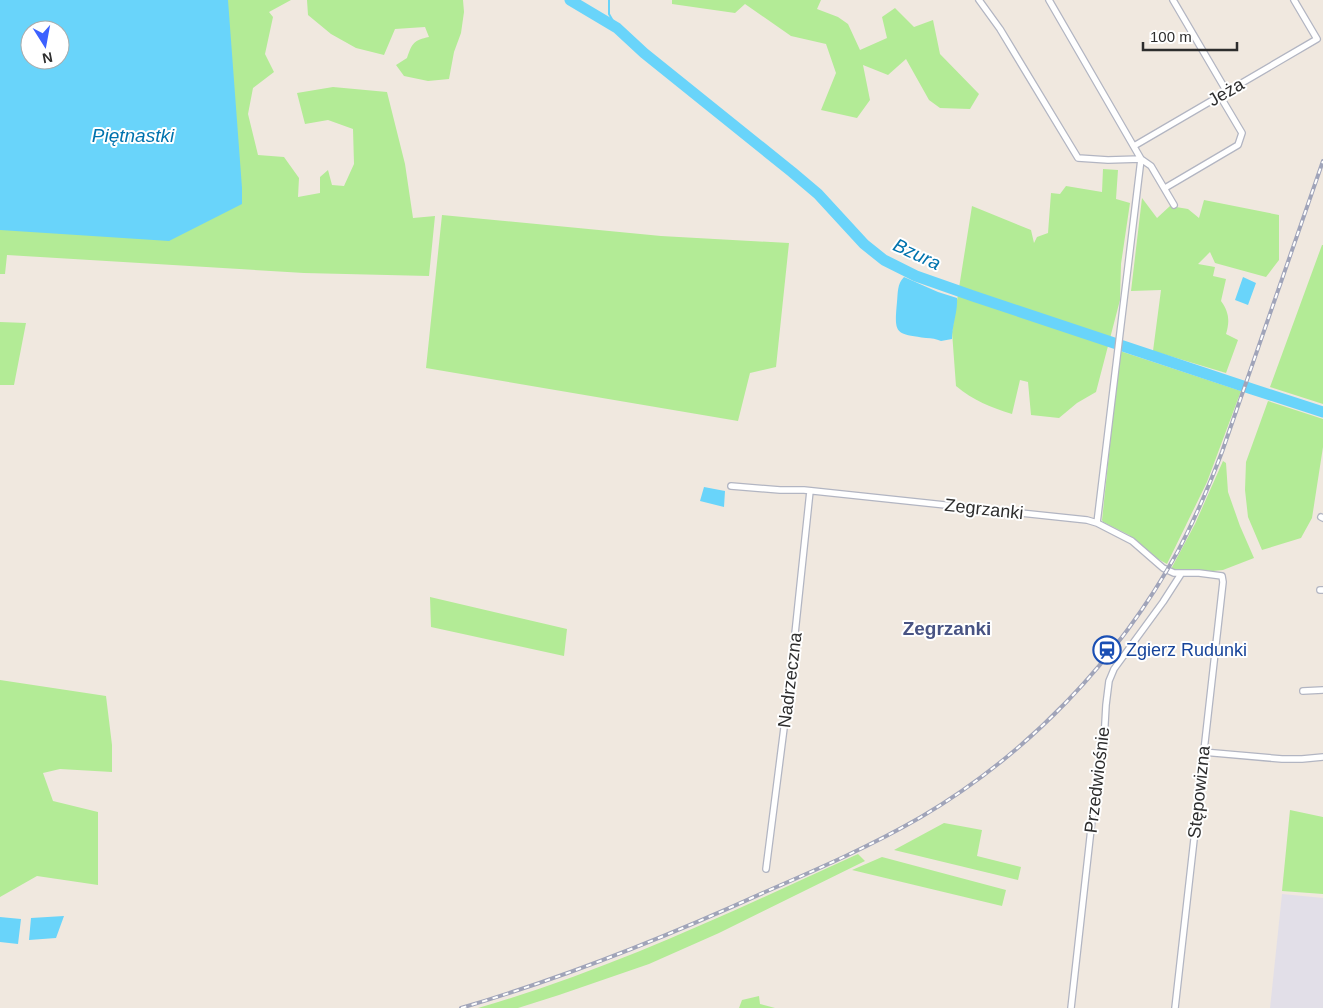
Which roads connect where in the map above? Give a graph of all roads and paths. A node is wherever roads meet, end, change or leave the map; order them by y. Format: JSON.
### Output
{"nodes":[{"id":1,"x":979,"y":0,"type":"edge"},
{"id":2,"x":1049,"y":0,"type":"edge"},
{"id":3,"x":1173,"y":0,"type":"edge"},
{"id":4,"x":1294,"y":0,"type":"edge"},
{"id":5,"x":1227,"y":92,"type":"junction"},
{"id":6,"x":1220,"y":96,"type":"junction"},
{"id":7,"x":1134,"y":146,"type":"junction"},
{"id":8,"x":1141,"y":159,"type":"junction"},
{"id":9,"x":1165,"y":188,"type":"junction"},
{"id":10,"x":1174,"y":204,"type":"dead end"},
{"id":11,"x":731,"y":486,"type":"dead end"},
{"id":12,"x":810,"y":491,"type":"junction"},
{"id":13,"x":1097,"y":523,"type":"junction"},
{"id":14,"x":1181,"y":574,"type":"junction"},
{"id":15,"x":1222,"y":576,"type":"joint"},
{"id":16,"x":1323,"y":690,"type":"edge"},
{"id":17,"x":1303,"y":691,"type":"dead end"},
{"id":18,"x":1203,"y":752,"type":"junction"},
{"id":19,"x":1323,"y":757,"type":"edge"},
{"id":20,"x":766,"y":869,"type":"dead end"},
{"id":21,"x":1071,"y":1008,"type":"edge"},
{"id":22,"x":1175,"y":1008,"type":"edge"}],
"edges":[{"from":1,"to":8,"type":"street"},
{"from":2,"to":7,"type":"street"},
{"from":3,"to":5,"type":"street"},
{"from":4,"to":5,"type":"street","name":"Jeża"},
{"from":5,"to":6,"type":"street","name":"Jeża"},
{"from":6,"to":7,"type":"street","name":"Jeża"},
{"from":6,"to":9,"type":"street"},
{"from":7,"to":8,"type":"street"},
{"from":8,"to":9,"type":"street"},
{"from":8,"to":13,"type":"street"},
{"from":9,"to":10,"type":"street"},
{"from":11,"to":12,"type":"street","name":"Zegrzanki"},
{"from":12,"to":13,"type":"street","name":"Zegrzanki"},
{"from":12,"to":20,"type":"street","name":"Nadrzeczna"},
{"from":13,"to":14,"type":"street","name":"Zegrzanki"},
{"from":14,"to":15,"type":"street","name":"Zegrzanki"},
{"from":14,"to":21,"type":"street","name":"Przedwiośnie"},
{"from":15,"to":18,"type":"street","name":"Stępowizna"},
{"from":16,"to":17,"type":"street"},
{"from":18,"to":19,"type":"street"},
{"from":18,"to":22,"type":"street","name":"Stępowizna"}]}
